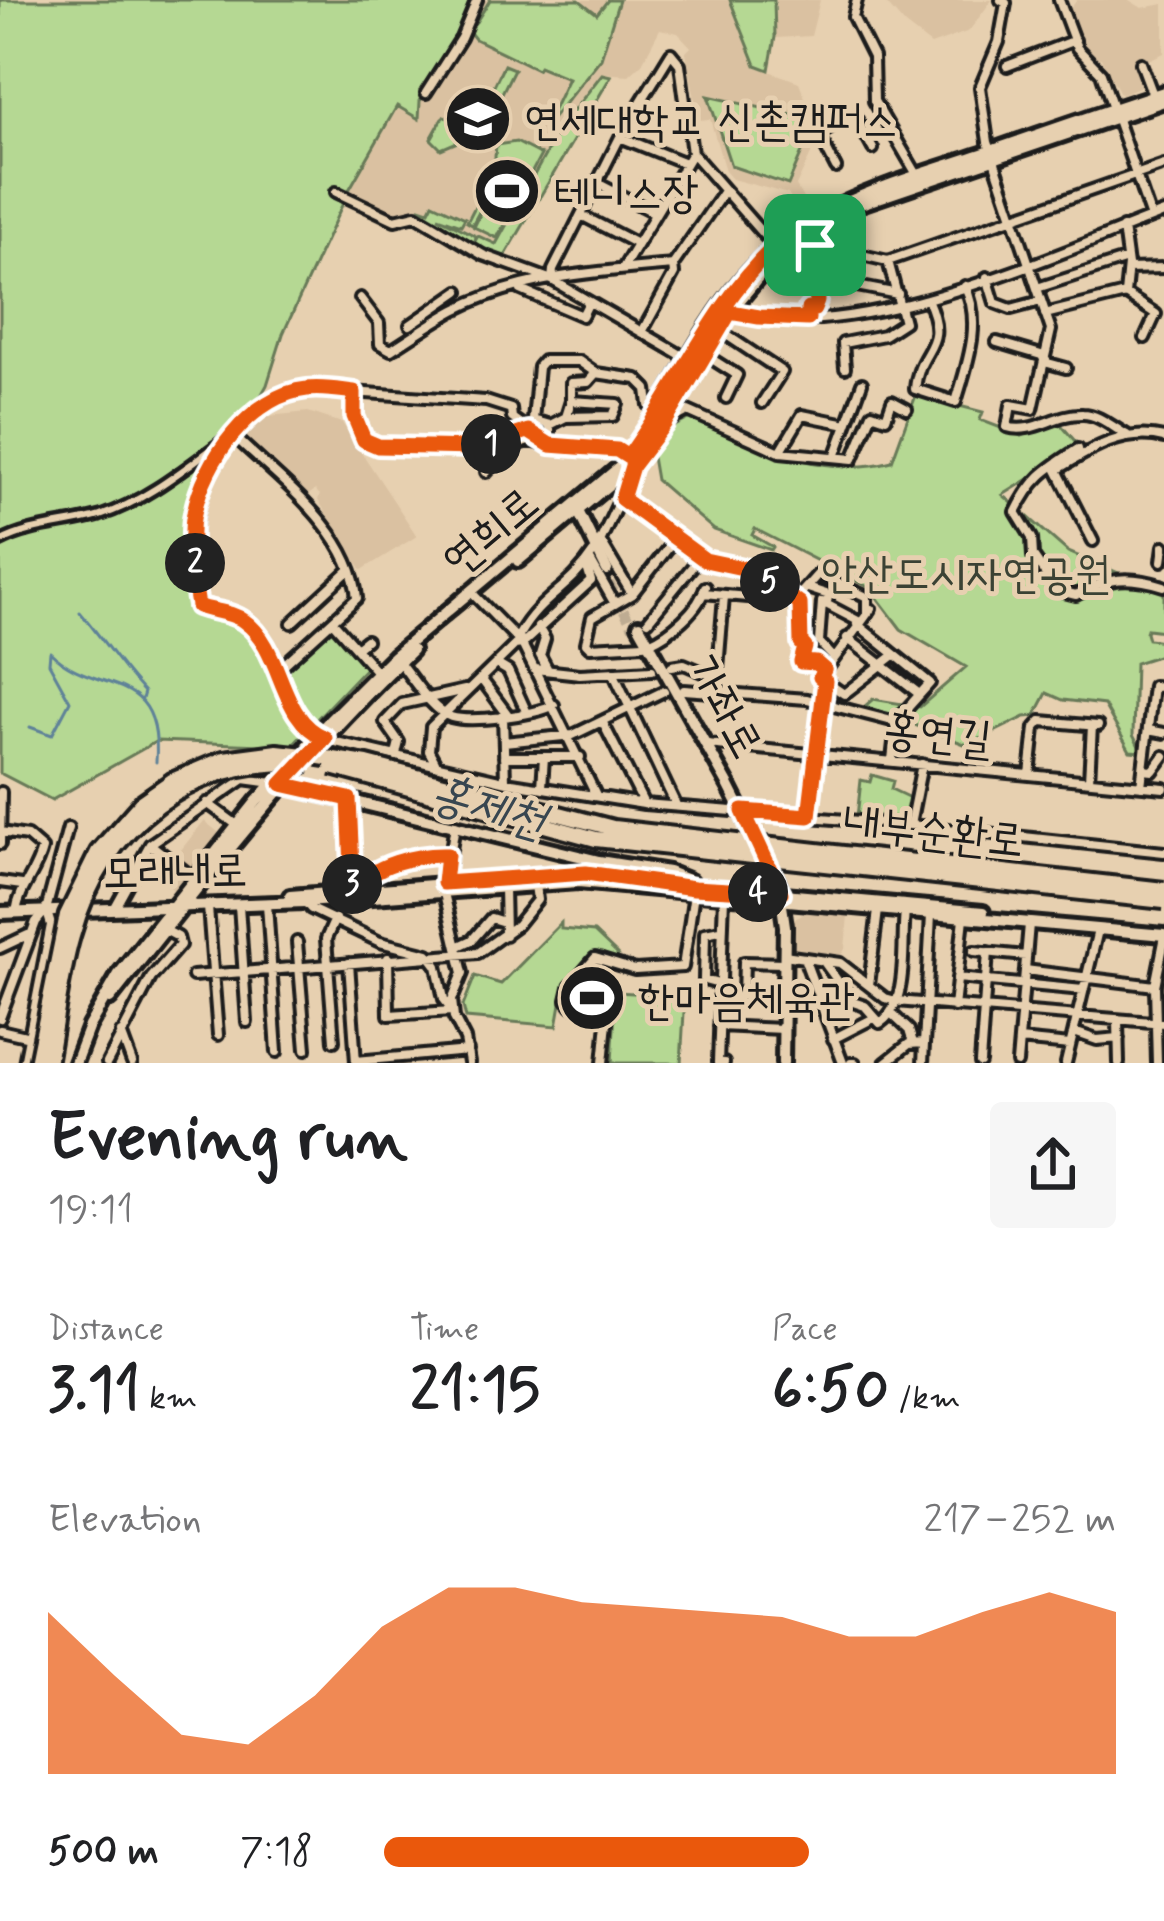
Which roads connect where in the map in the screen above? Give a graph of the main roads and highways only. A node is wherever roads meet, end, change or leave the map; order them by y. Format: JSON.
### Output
{"nodes":[{"id":1,"x":1160,"y":96,"type":"edge"},
{"id":2,"x":920,"y":179,"type":"junction"},
{"id":3,"x":777,"y":250,"type":"junction"},
{"id":4,"x":630,"y":462,"type":"junction"},
{"id":5,"x":573,"y":511,"type":"junction"},
{"id":6,"x":605,"y":570,"type":"tunnel mouth"},
{"id":7,"x":640,"y":624,"type":"tunnel mouth"},
{"id":8,"x":646,"y":644,"type":"junction"},
{"id":9,"x":318,"y":739,"type":"junction"},
{"id":10,"x":281,"y":780,"type":"junction"},
{"id":11,"x":743,"y":811,"type":"junction"},
{"id":12,"x":667,"y":877,"type":"junction"},
{"id":13,"x":444,"y":888,"type":"junction"},
{"id":14,"x":694,"y":890,"type":"junction"},
{"id":15,"x":1164,"y":890,"type":"edge"},
{"id":16,"x":782,"y":898,"type":"junction"},
{"id":17,"x":303,"y":899,"type":"junction"},
{"id":18,"x":1164,"y":901,"type":"edge"},
{"id":19,"x":180,"y":905,"type":"junction"},
{"id":20,"x":114,"y":909,"type":"junction"},
{"id":21,"x":130,"y":910,"type":"junction"},
{"id":22,"x":0,"y":913,"type":"edge"},
{"id":23,"x":161,"y":928,"type":"junction"},
{"id":24,"x":1164,"y":936,"type":"edge"},
{"id":25,"x":37,"y":1063,"type":"edge"},
{"id":26,"x":48,"y":1063,"type":"edge"},
{"id":27,"x":78,"y":1063,"type":"edge"},
{"id":28,"x":783,"y":1063,"type":"edge"}],
"edges":[{"from":1,"to":2,"type":"main road","name":"연희로"},
{"from":2,"to":3,"type":"main road","name":"연희로"},
{"from":2,"to":3,"type":"main road","name":"연희로"},
{"from":3,"to":4,"type":"main road","name":"연희로"},
{"from":3,"to":4,"type":"main road","name":"연희로"},
{"from":4,"to":5,"type":"main road","name":"연희로"},
{"from":5,"to":6,"type":"main road"},
{"from":5,"to":9,"type":"main road","name":"연희로"},
{"from":5,"to":9,"type":"main road","name":"연희로"},
{"from":7,"to":8,"type":"main road","name":"가좌로"},
{"from":8,"to":11,"type":"main road","name":"가좌로"},
{"from":8,"to":11,"type":"main road"},
{"from":9,"to":10,"type":"main road","name":"연희로","bridge":true},
{"from":10,"to":12,"type":"main road"},
{"from":10,"to":19,"type":"main road","name":"연희로"},
{"from":10,"to":19,"type":"main road","name":"연희로"},
{"from":11,"to":16,"type":"main road","name":"가좌로","bridge":true},
{"from":12,"to":13,"type":"main road","name":"모래내로"},
{"from":12,"to":14,"type":"main road"},
{"from":13,"to":14,"type":"main road","name":"모래내로"},
{"from":13,"to":17,"type":"main road","name":"모래내로"},
{"from":13,"to":17,"type":"main road","name":"모래내로"},
{"from":14,"to":16,"type":"main road","name":"모래내로"},
{"from":14,"to":16,"type":"main road","name":"모래내로"},
{"from":15,"to":25,"type":"highway","name":"내부순환로","bridge":true},
{"from":16,"to":24,"type":"main road","name":"모래내로"},
{"from":16,"to":24,"type":"main road","name":"모래내로"},
{"from":16,"to":28,"type":"main road"},
{"from":17,"to":19,"type":"main road","name":"모래내로"},
{"from":17,"to":19,"type":"main road","name":"모래내로"},
{"from":18,"to":26,"type":"highway","name":"내부순환로","bridge":true},
{"from":19,"to":20,"type":"main road"},
{"from":19,"to":21,"type":"main road","name":"모래내로"},
{"from":19,"to":23,"type":"main road","name":"연희로"},
{"from":20,"to":21,"type":"main road","name":"모래내로"},
{"from":20,"to":22,"type":"main road","name":"모래내로","bridge":true},
{"from":21,"to":23,"type":"main road"},
{"from":23,"to":27,"type":"main road","name":"연희로"}]}
